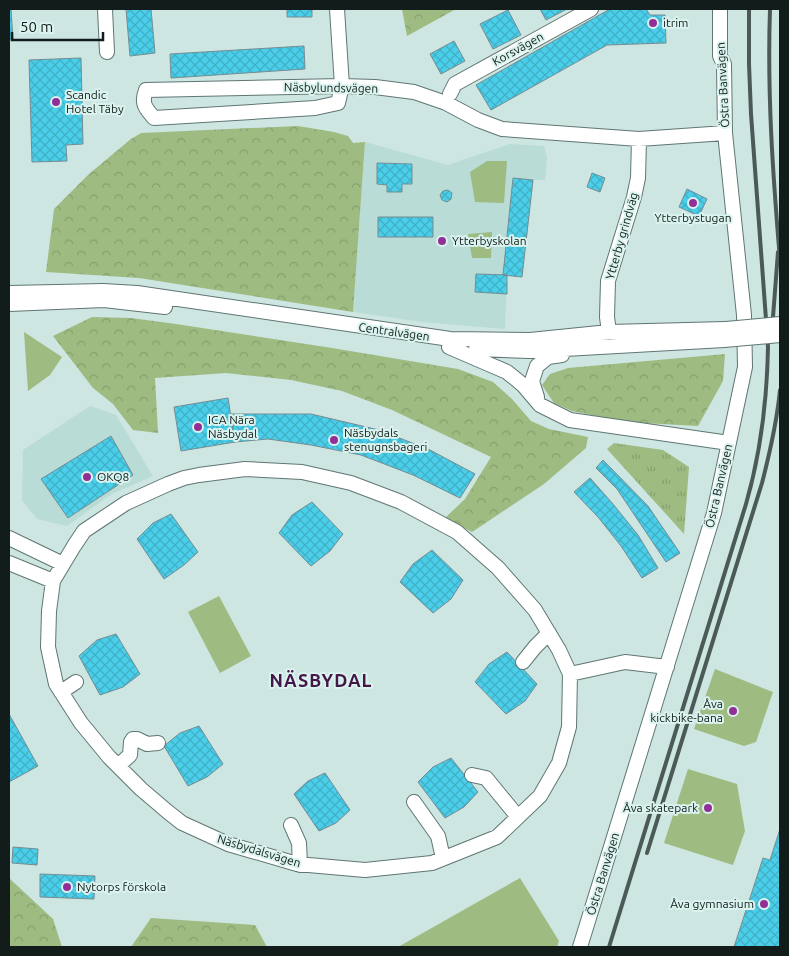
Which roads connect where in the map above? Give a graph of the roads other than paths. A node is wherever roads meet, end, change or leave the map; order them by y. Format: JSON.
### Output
{"nodes":[{"id":1,"x":105,"y":9,"type":"edge"},
{"id":2,"x":337,"y":9,"type":"edge"},
{"id":3,"x":591,"y":9,"type":"edge"},
{"id":4,"x":720,"y":9,"type":"edge"},
{"id":5,"x":107,"y":52,"type":"dead end"},
{"id":6,"x":342,"y":86,"type":"junction"},
{"id":7,"x":450,"y":94,"type":"dead end"},
{"id":8,"x":725,"y":133,"type":"junction"},
{"id":9,"x":639,"y":139,"type":"junction"},
{"id":10,"x":9,"y":293,"type":"edge"},
{"id":11,"x":9,"y":304,"type":"edge"},
{"id":12,"x":780,"y":324,"type":"edge"},
{"id":13,"x":725,"y":334,"type":"junction"},
{"id":14,"x":780,"y":335,"type":"edge"},
{"id":15,"x":607,"y":339,"type":"junction"},
{"id":16,"x":449,"y":347,"type":"junction"},
{"id":17,"x":540,"y":405,"type":"junction"},
{"id":18,"x":729,"y":443,"type":"junction"},
{"id":19,"x":9,"y":538,"type":"edge"},
{"id":20,"x":9,"y":563,"type":"edge"},
{"id":21,"x":63,"y":564,"type":"junction"},
{"id":22,"x":53,"y":581,"type":"junction"},
{"id":23,"x":549,"y":634,"type":"junction"},
{"id":24,"x":523,"y":662,"type":"dead end"},
{"id":25,"x":667,"y":667,"type":"junction"},
{"id":26,"x":570,"y":674,"type":"junction"},
{"id":27,"x":76,"y":682,"type":"dead end"},
{"id":28,"x":61,"y":692,"type":"junction"},
{"id":29,"x":158,"y":743,"type":"dead end"},
{"id":30,"x":118,"y":766,"type":"junction"},
{"id":31,"x":472,"y":775,"type":"dead end"},
{"id":32,"x":414,"y":802,"type":"dead end"},
{"id":33,"x":518,"y":817,"type":"junction"},
{"id":34,"x":291,"y":825,"type":"dead end"},
{"id":35,"x":443,"y":858,"type":"junction"},
{"id":36,"x":300,"y":865,"type":"junction"},
{"id":37,"x":580,"y":947,"type":"edge"}],
"edges":[{"from":1,"to":5,"type":"street"},
{"from":2,"to":6,"type":"street"},
{"from":3,"to":7,"type":"street","name":"Korsvägen"},
{"from":4,"to":8,"type":"street","name":"Östra Banvägen"},
{"from":6,"to":6,"type":"street","name":"Näsbylundsvägen"},
{"from":6,"to":9,"type":"street","name":"Näsbylundsvägen"},
{"from":8,"to":9,"type":"street","name":"Näsbylundsvägen"},
{"from":8,"to":18,"type":"street","name":"Östra Banvägen"},
{"from":9,"to":15,"type":"street","name":"Ytterby grindväg"},
{"from":10,"to":15,"type":"street","name":"Centralvägen"},
{"from":11,"to":16,"type":"street","name":"Centralvägen"},
{"from":12,"to":13,"type":"street","name":"Centralvägen","bridge":true},
{"from":13,"to":14,"type":"street","name":"Centralvägen","bridge":true},
{"from":13,"to":15,"type":"street","name":"Centralvägen"},
{"from":15,"to":16,"type":"street","name":"Centralvägen"},
{"from":15,"to":17,"type":"street"},
{"from":16,"to":17,"type":"street"},
{"from":17,"to":18,"type":"street"},
{"from":18,"to":25,"type":"street","name":"Östra Banvägen"},
{"from":19,"to":21,"type":"street"},
{"from":20,"to":22,"type":"street"},
{"from":21,"to":22,"type":"street","name":"Näsbydalsvägen"},
{"from":21,"to":23,"type":"street","name":"Näsbydalsvägen"},
{"from":22,"to":28,"type":"street","name":"Näsbydalsvägen"},
{"from":23,"to":24,"type":"street"},
{"from":23,"to":26,"type":"street","name":"Näsbydalsvägen"},
{"from":25,"to":26,"type":"street"},
{"from":25,"to":37,"type":"street","name":"Östra Banvägen"},
{"from":26,"to":33,"type":"street","name":"Näsbydalsvägen"},
{"from":27,"to":28,"type":"street"},
{"from":28,"to":30,"type":"street","name":"Näsbydalsvägen"},
{"from":29,"to":30,"type":"street"},
{"from":30,"to":36,"type":"street","name":"Näsbydalsvägen"},
{"from":31,"to":33,"type":"street"},
{"from":32,"to":35,"type":"street"},
{"from":33,"to":35,"type":"street","name":"Näsbydalsvägen"},
{"from":34,"to":36,"type":"street"},
{"from":35,"to":36,"type":"street","name":"Näsbydalsvägen"}]}
